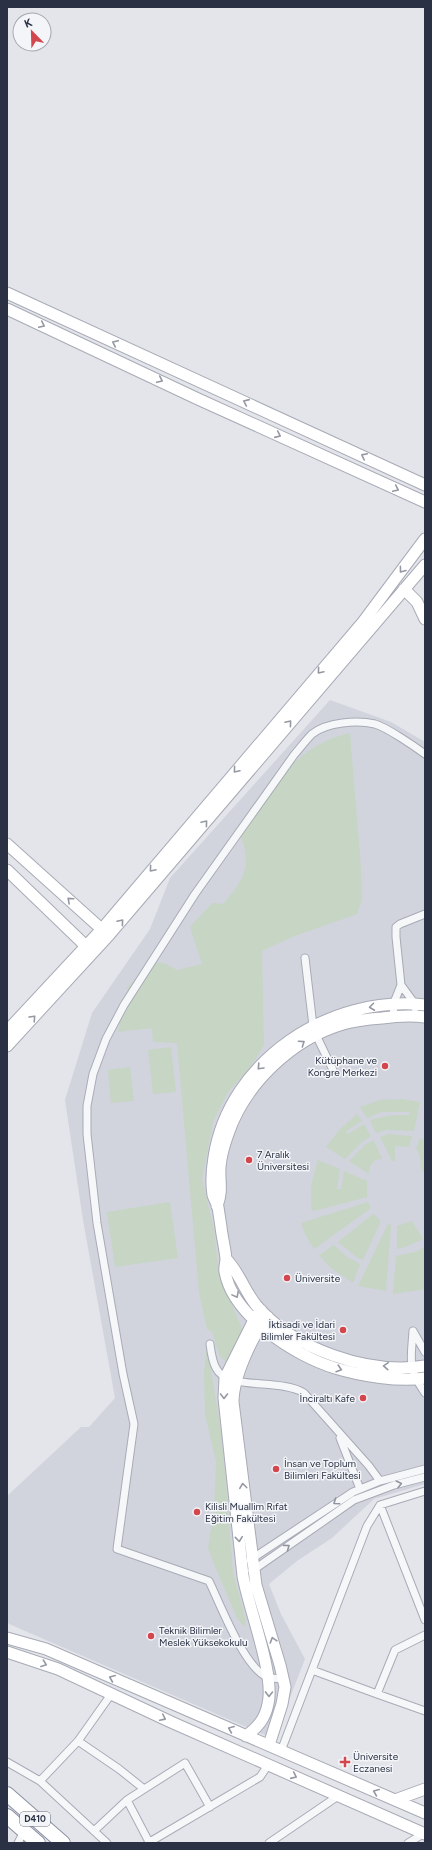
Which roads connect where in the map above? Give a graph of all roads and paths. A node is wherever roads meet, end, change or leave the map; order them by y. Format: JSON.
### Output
{"nodes":[{"id":1,"x":7,"y":293,"type":"edge"},
{"id":2,"x":7,"y":309,"type":"edge"},
{"id":3,"x":425,"y":485,"type":"edge"},
{"id":4,"x":425,"y":502,"type":"edge"},
{"id":5,"x":425,"y":539,"type":"edge"},
{"id":6,"x":425,"y":565,"type":"edge"},
{"id":7,"x":404,"y":589,"type":"junction"},
{"id":8,"x":425,"y":619,"type":"edge"},
{"id":9,"x":425,"y":754,"type":"edge"},
{"id":10,"x":7,"y":844,"type":"edge"},
{"id":11,"x":7,"y":870,"type":"edge"},
{"id":12,"x":425,"y":914,"type":"edge"},
{"id":13,"x":106,"y":932,"type":"junction"},
{"id":14,"x":90,"y":949,"type":"junction"},
{"id":15,"x":305,"y":958,"type":"dead end"},
{"id":16,"x":401,"y":985,"type":"junction"},
{"id":17,"x":393,"y":1005,"type":"junction"},
{"id":18,"x":420,"y":1005,"type":"edge"},
{"id":19,"x":394,"y":1017,"type":"junction"},
{"id":20,"x":420,"y":1017,"type":"edge"},
{"id":21,"x":315,"y":1031,"type":"junction"},
{"id":22,"x":7,"y":1032,"type":"edge"},
{"id":23,"x":7,"y":1046,"type":"edge"},
{"id":24,"x":333,"y":1070,"type":"dead end"},
{"id":25,"x":226,"y":1259,"type":"junction"},
{"id":26,"x":265,"y":1314,"type":"junction"},
{"id":27,"x":257,"y":1323,"type":"junction"},
{"id":28,"x":210,"y":1344,"type":"dead end"},
{"id":29,"x":425,"y":1352,"type":"edge"},
{"id":30,"x":425,"y":1366,"type":"edge"},
{"id":31,"x":411,"y":1367,"type":"junction"},
{"id":32,"x":225,"y":1378,"type":"junction"},
{"id":33,"x":420,"y":1379,"type":"edge"},
{"id":34,"x":236,"y":1381,"type":"junction"},
{"id":35,"x":425,"y":1392,"type":"edge"},
{"id":36,"x":339,"y":1434,"type":"junction"},
{"id":37,"x":425,"y":1469,"type":"edge"},
{"id":38,"x":425,"y":1477,"type":"edge"},
{"id":39,"x":380,"y":1482,"type":"junction"},
{"id":40,"x":360,"y":1489,"type":"junction"},
{"id":41,"x":425,"y":1491,"type":"edge"},
{"id":42,"x":380,"y":1505,"type":"junction"},
{"id":43,"x":241,"y":1564,"type":"junction"},
{"id":44,"x":253,"y":1565,"type":"junction"},
{"id":45,"x":243,"y":1576,"type":"junction"},
{"id":46,"x":425,"y":1620,"type":"edge"},
{"id":47,"x":425,"y":1636,"type":"edge"},
{"id":48,"x":7,"y":1638,"type":"edge"},
{"id":49,"x":7,"y":1652,"type":"edge"},
{"id":50,"x":312,"y":1670,"type":"junction"},
{"id":51,"x":268,"y":1678,"type":"junction"},
{"id":52,"x":283,"y":1679,"type":"junction"},
{"id":53,"x":112,"y":1693,"type":"junction"},
{"id":54,"x":377,"y":1694,"type":"junction"},
{"id":55,"x":425,"y":1711,"type":"edge"},
{"id":56,"x":246,"y":1736,"type":"junction"},
{"id":57,"x":78,"y":1741,"type":"junction"},
{"id":58,"x":269,"y":1745,"type":"junction"},
{"id":59,"x":281,"y":1751,"type":"junction"},
{"id":60,"x":7,"y":1762,"type":"edge"},
{"id":61,"x":268,"y":1765,"type":"junction"},
{"id":62,"x":40,"y":1781,"type":"junction"},
{"id":63,"x":144,"y":1789,"type":"junction"},
{"id":64,"x":425,"y":1789,"type":"edge"},
{"id":65,"x":7,"y":1794,"type":"edge"},
{"id":66,"x":338,"y":1796,"type":"junction"},
{"id":67,"x":127,"y":1800,"type":"junction"},
{"id":68,"x":395,"y":1800,"type":"junction"},
{"id":69,"x":210,"y":1807,"type":"junction"},
{"id":70,"x":425,"y":1813,"type":"edge"},
{"id":71,"x":7,"y":1816,"type":"edge"},
{"id":72,"x":94,"y":1831,"type":"junction"},
{"id":73,"x":424,"y":1831,"type":"edge"},
{"id":74,"x":21,"y":1837,"type":"edge"},
{"id":75,"x":38,"y":1843,"type":"edge"},
{"id":76,"x":63,"y":1843,"type":"edge"},
{"id":77,"x":107,"y":1843,"type":"edge"},
{"id":78,"x":148,"y":1843,"type":"edge"},
{"id":79,"x":269,"y":1843,"type":"edge"},
{"id":80,"x":408,"y":1843,"type":"edge"}],
"edges":[{"from":3,"to":1,"type":"street","one_way":true},
{"from":2,"to":4,"type":"street","one_way":true},
{"from":5,"to":13,"type":"street","one_way":true},
{"from":6,"to":7,"type":"street"},
{"from":7,"to":8,"type":"street"},
{"from":13,"to":7,"type":"street","one_way":true},
{"from":9,"to":51,"type":"street"},
{"from":13,"to":10,"type":"street","one_way":true},
{"from":11,"to":14,"type":"street"},
{"from":12,"to":16,"type":"street"},
{"from":13,"to":14,"type":"street"},
{"from":14,"to":22,"type":"street"},
{"from":23,"to":14,"type":"street","one_way":true},
{"from":15,"to":21,"type":"street"},
{"from":16,"to":17,"type":"street"},
{"from":16,"to":18,"type":"street"},
{"from":17,"to":18,"type":"street"},
{"from":17,"to":19,"type":"street"},
{"from":17,"to":21,"type":"street","one_way":true},
{"from":18,"to":20,"type":"street"},
{"from":19,"to":20,"type":"street"},
{"from":19,"to":21,"type":"street"},
{"from":21,"to":24,"type":"street"},
{"from":21,"to":25,"type":"street"},
{"from":25,"to":26,"type":"street"},
{"from":25,"to":27,"type":"street","one_way":true},
{"from":26,"to":27,"type":"street"},
{"from":31,"to":26,"type":"street","one_way":true},
{"from":27,"to":32,"type":"street"},
{"from":27,"to":33,"type":"street","one_way":true},
{"from":27,"to":34,"type":"street"},
{"from":28,"to":32,"type":"street"},
{"from":29,"to":31,"type":"street"},
{"from":30,"to":31,"type":"street"},
{"from":31,"to":33,"type":"street"},
{"from":32,"to":34,"type":"street"},
{"from":32,"to":43,"type":"street","one_way":true},
{"from":33,"to":35,"type":"street"},
{"from":34,"to":36,"type":"street"},
{"from":44,"to":34,"type":"street","one_way":true},
{"from":36,"to":39,"type":"street"},
{"from":36,"to":40,"type":"street"},
{"from":37,"to":39,"type":"street"},
{"from":44,"to":38,"type":"street","one_way":true},
{"from":39,"to":40,"type":"street"},
{"from":40,"to":44,"type":"street","one_way":true},
{"from":41,"to":42,"type":"street"},
{"from":42,"to":46,"type":"street"},
{"from":42,"to":50,"type":"street"},
{"from":43,"to":44,"type":"street"},
{"from":43,"to":45,"type":"street"},
{"from":44,"to":45,"type":"street"},
{"from":52,"to":44,"type":"street","one_way":true},
{"from":45,"to":51,"type":"street"},
{"from":47,"to":54,"type":"street"},
{"from":56,"to":48,"type":"street","one_way":true},
{"from":49,"to":53,"type":"street","one_way":true},
{"from":50,"to":54,"type":"street"},
{"from":50,"to":59,"type":"street"},
{"from":51,"to":52,"type":"street"},
{"from":51,"to":56,"type":"street","one_way":true},
{"from":52,"to":58,"type":"street"},
{"from":53,"to":57,"type":"street"},
{"from":53,"to":61,"type":"street","one_way":true},
{"from":54,"to":55,"type":"street"},
{"from":56,"to":58,"type":"street"},
{"from":57,"to":62,"type":"street"},
{"from":57,"to":63,"type":"street"},
{"from":58,"to":59,"type":"street"},
{"from":68,"to":59,"type":"street","one_way":true},
{"from":60,"to":62,"type":"street"},
{"from":61,"to":66,"type":"street","one_way":true},
{"from":61,"to":69,"type":"street"},
{"from":62,"to":72,"type":"street"},
{"from":63,"to":67,"type":"street"},
{"from":63,"to":69,"type":"street"},
{"from":64,"to":68,"type":"street"},
{"from":65,"to":76,"type":"highway","number":"D410"},
{"from":66,"to":73,"type":"street"},
{"from":66,"to":79,"type":"street"},
{"from":67,"to":72,"type":"street"},
{"from":67,"to":78,"type":"street"},
{"from":68,"to":70,"type":"street"},
{"from":69,"to":78,"type":"street"},
{"from":71,"to":74,"type":"highway","number":"D410"},
{"from":72,"to":77,"type":"street"},
{"from":73,"to":80,"type":"street"},
{"from":74,"to":75,"type":"highway","number":"D410"}]}
